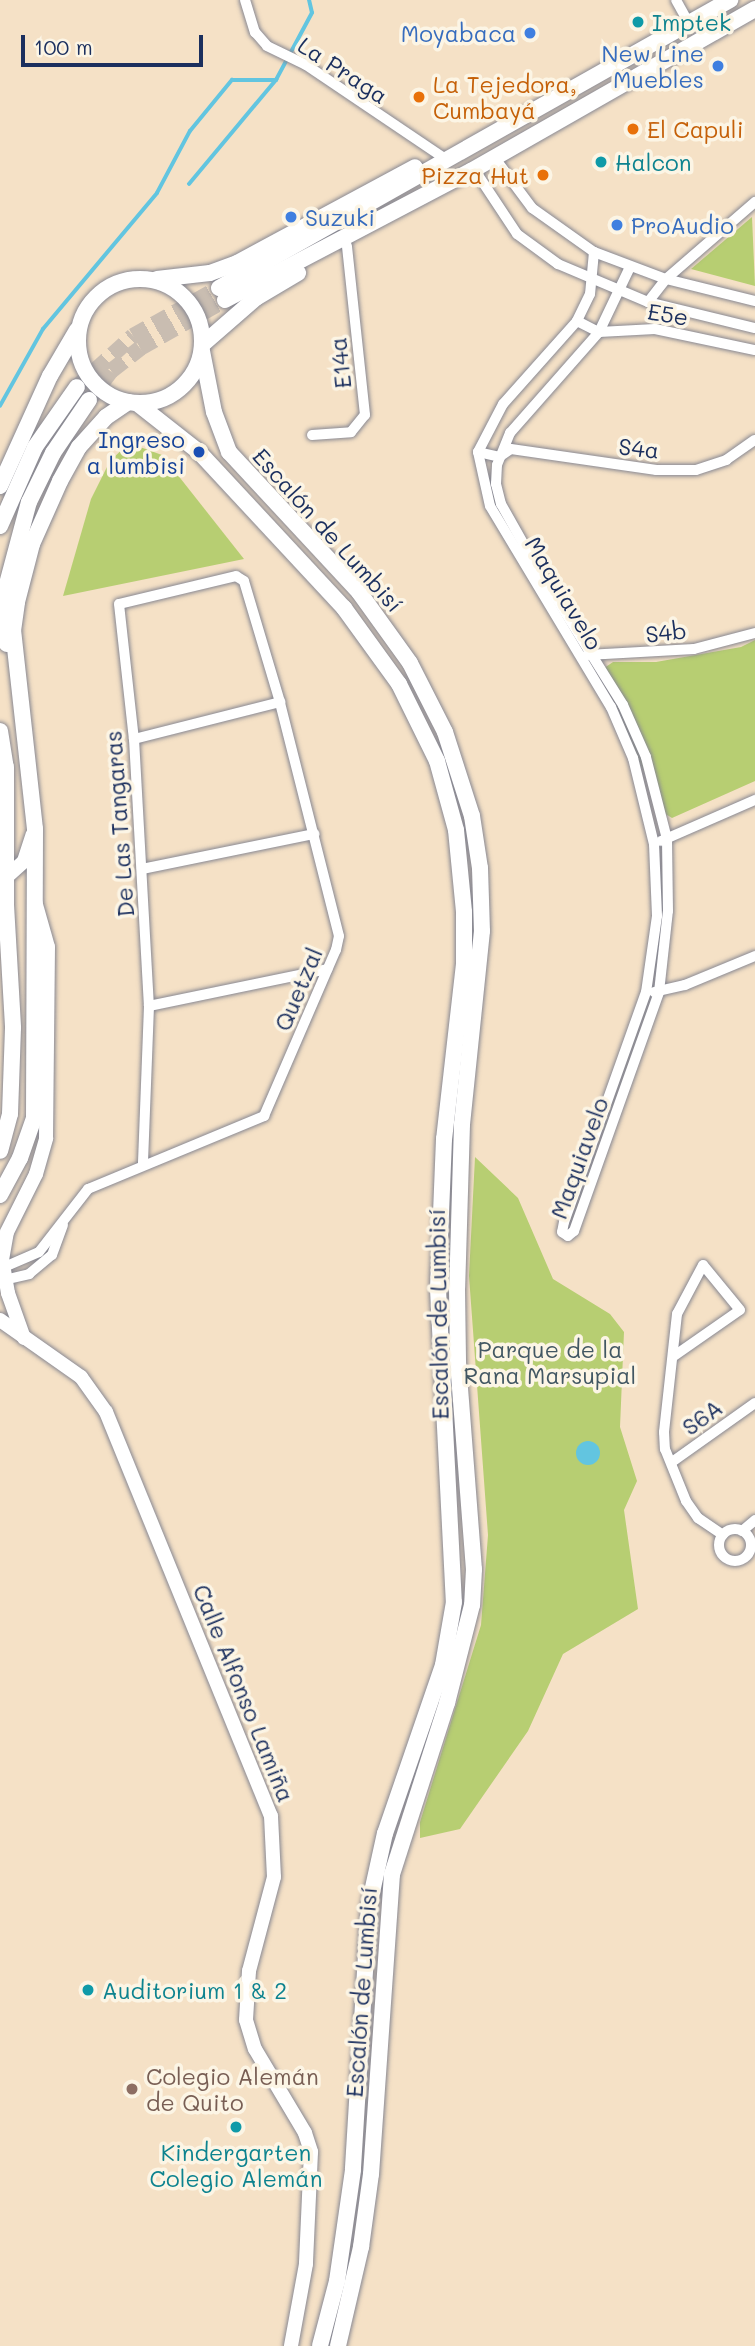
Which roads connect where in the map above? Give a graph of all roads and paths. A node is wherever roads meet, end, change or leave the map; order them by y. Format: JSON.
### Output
{"nodes":[{"id":1,"x":245,"y":0,"type":"edge"},
{"id":2,"x":676,"y":0,"type":"edge"},
{"id":3,"x":730,"y":0,"type":"edge"},
{"id":4,"x":755,"y":9,"type":"edge"},
{"id":5,"x":689,"y":23,"type":"junction"},
{"id":6,"x":485,"y":137,"type":"junction"},
{"id":7,"x":441,"y":156,"type":"junction"},
{"id":8,"x":494,"y":157,"type":"junction"},
{"id":9,"x":472,"y":170,"type":"junction"},
{"id":10,"x":755,"y":202,"type":"edge"},
{"id":11,"x":347,"y":246,"type":"junction"},
{"id":12,"x":594,"y":252,"type":"junction"},
{"id":13,"x":630,"y":267,"type":"junction"},
{"id":14,"x":153,"y":279,"type":"junction"},
{"id":15,"x":666,"y":279,"type":"junction"},
{"id":16,"x":590,"y":280,"type":"junction"},
{"id":17,"x":620,"y":292,"type":"junction"},
{"id":18,"x":648,"y":302,"type":"junction"},
{"id":19,"x":755,"y":302,"type":"edge"},
{"id":20,"x":577,"y":321,"type":"junction"},
{"id":21,"x":80,"y":324,"type":"junction"},
{"id":22,"x":755,"y":328,"type":"edge"},
{"id":23,"x":599,"y":332,"type":"junction"},
{"id":24,"x":202,"y":348,"type":"junction"},
{"id":25,"x":755,"y":350,"type":"edge"},
{"id":26,"x":76,"y":387,"type":"tunnel mouth"},
{"id":27,"x":89,"y":400,"type":"tunnel mouth"},
{"id":28,"x":133,"y":403,"type":"junction"},
{"id":29,"x":487,"y":429,"type":"junction"},
{"id":30,"x":312,"y":435,"type":"dead end"},
{"id":31,"x":507,"y":438,"type":"junction"},
{"id":32,"x":755,"y":440,"type":"edge"},
{"id":33,"x":512,"y":449,"type":"junction"},
{"id":34,"x":478,"y":452,"type":"junction"},
{"id":35,"x":499,"y":457,"type":"junction"},
{"id":36,"x":0,"y":486,"type":"edge"},
{"id":37,"x":0,"y":526,"type":"edge"},
{"id":38,"x":236,"y":576,"type":"joint"},
{"id":39,"x":755,"y":633,"type":"edge"},
{"id":40,"x":591,"y":655,"type":"junction"},
{"id":41,"x":579,"y":656,"type":"junction"},
{"id":42,"x":18,"y":687,"type":"junction"},
{"id":43,"x":280,"y":702,"type":"junction"},
{"id":44,"x":0,"y":731,"type":"edge"},
{"id":45,"x":134,"y":739,"type":"junction"},
{"id":46,"x":6,"y":767,"type":"junction"},
{"id":47,"x":0,"y":786,"type":"edge"},
{"id":48,"x":755,"y":800,"type":"edge"},
{"id":49,"x":35,"y":829,"type":"junction"},
{"id":50,"x":314,"y":834,"type":"junction"},
{"id":51,"x":667,"y":839,"type":"junction"},
{"id":52,"x":654,"y":844,"type":"junction"},
{"id":53,"x":142,"y":869,"type":"junction"},
{"id":54,"x":3,"y":882,"type":"edge"},
{"id":55,"x":33,"y":899,"type":"junction"},
{"id":56,"x":5,"y":948,"type":"edge"},
{"id":57,"x":755,"y":956,"type":"edge"},
{"id":58,"x":327,"y":969,"type":"junction"},
{"id":59,"x":646,"y":992,"type":"junction"},
{"id":60,"x":659,"y":992,"type":"junction"},
{"id":61,"x":149,"y":1006,"type":"junction"},
{"id":62,"x":0,"y":1151,"type":"edge"},
{"id":63,"x":143,"y":1163,"type":"junction"},
{"id":64,"x":0,"y":1195,"type":"edge"},
{"id":65,"x":2,"y":1276,"type":"edge"},
{"id":66,"x":0,"y":1320,"type":"edge"},
{"id":67,"x":25,"y":1340,"type":"junction"},
{"id":68,"x":674,"y":1356,"type":"junction"},
{"id":69,"x":755,"y":1403,"type":"edge"},
{"id":70,"x":672,"y":1462,"type":"junction"},
{"id":71,"x":755,"y":1520,"type":"edge"},
{"id":72,"x":742,"y":1531,"type":"junction"},
{"id":73,"x":723,"y":1535,"type":"junction"},
{"id":74,"x":750,"y":1559,"type":"edge"},
{"id":75,"x":291,"y":2346,"type":"edge"},
{"id":76,"x":320,"y":2346,"type":"edge"},
{"id":77,"x":338,"y":2346,"type":"edge"}],
"edges":[{"from":1,"to":7,"type":"street","name":"La Praga"},
{"from":2,"to":5,"type":"street"},
{"from":3,"to":5,"type":"main road"},
{"from":4,"to":8,"type":"main road"},
{"from":5,"to":6,"type":"main road"},
{"from":6,"to":7,"type":"main road"},
{"from":6,"to":9,"type":"main road"},
{"from":7,"to":14,"type":"main road"},
{"from":8,"to":9,"type":"main road"},
{"from":8,"to":12,"type":"street"},
{"from":9,"to":11,"type":"main road"},
{"from":9,"to":16,"type":"street"},
{"from":10,"to":15,"type":"street"},
{"from":11,"to":24,"type":"main road"},
{"from":11,"to":30,"type":"street","name":"E14a"},
{"from":12,"to":13,"type":"street"},
{"from":12,"to":16,"type":"street"},
{"from":13,"to":15,"type":"street"},
{"from":13,"to":17,"type":"street","name":"Maquiavelo"},
{"from":14,"to":21,"type":"main road"},
{"from":14,"to":24,"type":"main road"},
{"from":15,"to":18,"type":"street"},
{"from":15,"to":19,"type":"street"},
{"from":16,"to":17,"type":"street"},
{"from":16,"to":20,"type":"street"},
{"from":17,"to":18,"type":"street"},
{"from":17,"to":23,"type":"street","name":"Maquiavelo"},
{"from":18,"to":22,"type":"street"},
{"from":20,"to":23,"type":"street","name":"E5e"},
{"from":20,"to":29,"type":"street"},
{"from":21,"to":28,"type":"main road"},
{"from":21,"to":36,"type":"main road"},
{"from":23,"to":25,"type":"street","name":"E5e"},
{"from":23,"to":31,"type":"street","name":"Maquiavelo"},
{"from":24,"to":28,"type":"main road"},
{"from":24,"to":77,"type":"main road","name":"Escalón de Lumbisí"},
{"from":26,"to":37,"type":"main road"},
{"from":27,"to":42,"type":"main road"},
{"from":28,"to":42,"type":"main road"},
{"from":28,"to":76,"type":"main road","name":"Escalón de Lumbisí"},
{"from":29,"to":31,"type":"street"},
{"from":29,"to":34,"type":"street"},
{"from":31,"to":33,"type":"street"},
{"from":31,"to":35,"type":"street","name":"Maquiavelo"},
{"from":32,"to":33,"type":"street","name":"S4a"},
{"from":33,"to":35,"type":"street"},
{"from":34,"to":35,"type":"street"},
{"from":34,"to":41,"type":"street","name":"Maquiavelo"},
{"from":35,"to":40,"type":"street","name":"Maquiavelo"},
{"from":38,"to":43,"type":"street","name":"Quetzal"},
{"from":38,"to":45,"type":"street","name":"De Las Tangaras"},
{"from":39,"to":40,"type":"street","name":"S4b"},
{"from":40,"to":41,"type":"street","name":"S4b"},
{"from":40,"to":51,"type":"street","name":"Maquiavelo"},
{"from":41,"to":52,"type":"street","name":"Maquiavelo"},
{"from":42,"to":49,"type":"main road"},
{"from":43,"to":45,"type":"street"},
{"from":43,"to":50,"type":"street","name":"Quetzal"},
{"from":44,"to":46,"type":"main road"},
{"from":45,"to":53,"type":"street","name":"De Las Tangaras"},
{"from":46,"to":47,"type":"street"},
{"from":46,"to":54,"type":"main road"},
{"from":48,"to":51,"type":"street"},
{"from":49,"to":54,"type":"street"},
{"from":49,"to":55,"type":"main road"},
{"from":50,"to":53,"type":"street"},
{"from":50,"to":58,"type":"street","name":"Quetzal"},
{"from":51,"to":52,"type":"street"},
{"from":51,"to":60,"type":"street","name":"Maquiavelo"},
{"from":52,"to":59,"type":"street","name":"Maquiavelo"},
{"from":53,"to":61,"type":"street","name":"De Las Tangaras"},
{"from":54,"to":56,"type":"main road"},
{"from":55,"to":64,"type":"main road"},
{"from":55,"to":65,"type":"street"},
{"from":56,"to":62,"type":"main road"},
{"from":57,"to":60,"type":"street"},
{"from":58,"to":61,"type":"street"},
{"from":58,"to":63,"type":"street","name":"Quetzal"},
{"from":59,"to":60,"type":"street"},
{"from":59,"to":60,"type":"street","name":"Maquiavelo"},
{"from":61,"to":63,"type":"street","name":"De Las Tangaras"},
{"from":63,"to":65,"type":"street","name":"Quetzal"},
{"from":65,"to":67,"type":"street"},
{"from":66,"to":67,"type":"street","name":"Calle Alfonso Lamiña"},
{"from":67,"to":75,"type":"street","name":"Calle Alfonso Lamiña"},
{"from":68,"to":68,"type":"street"},
{"from":68,"to":70,"type":"street"},
{"from":69,"to":70,"type":"street","name":"S6A"},
{"from":70,"to":73,"type":"street"},
{"from":71,"to":72,"type":"street"},
{"from":72,"to":73,"type":"street"},
{"from":72,"to":74,"type":"street"},
{"from":73,"to":74,"type":"street"}]}
